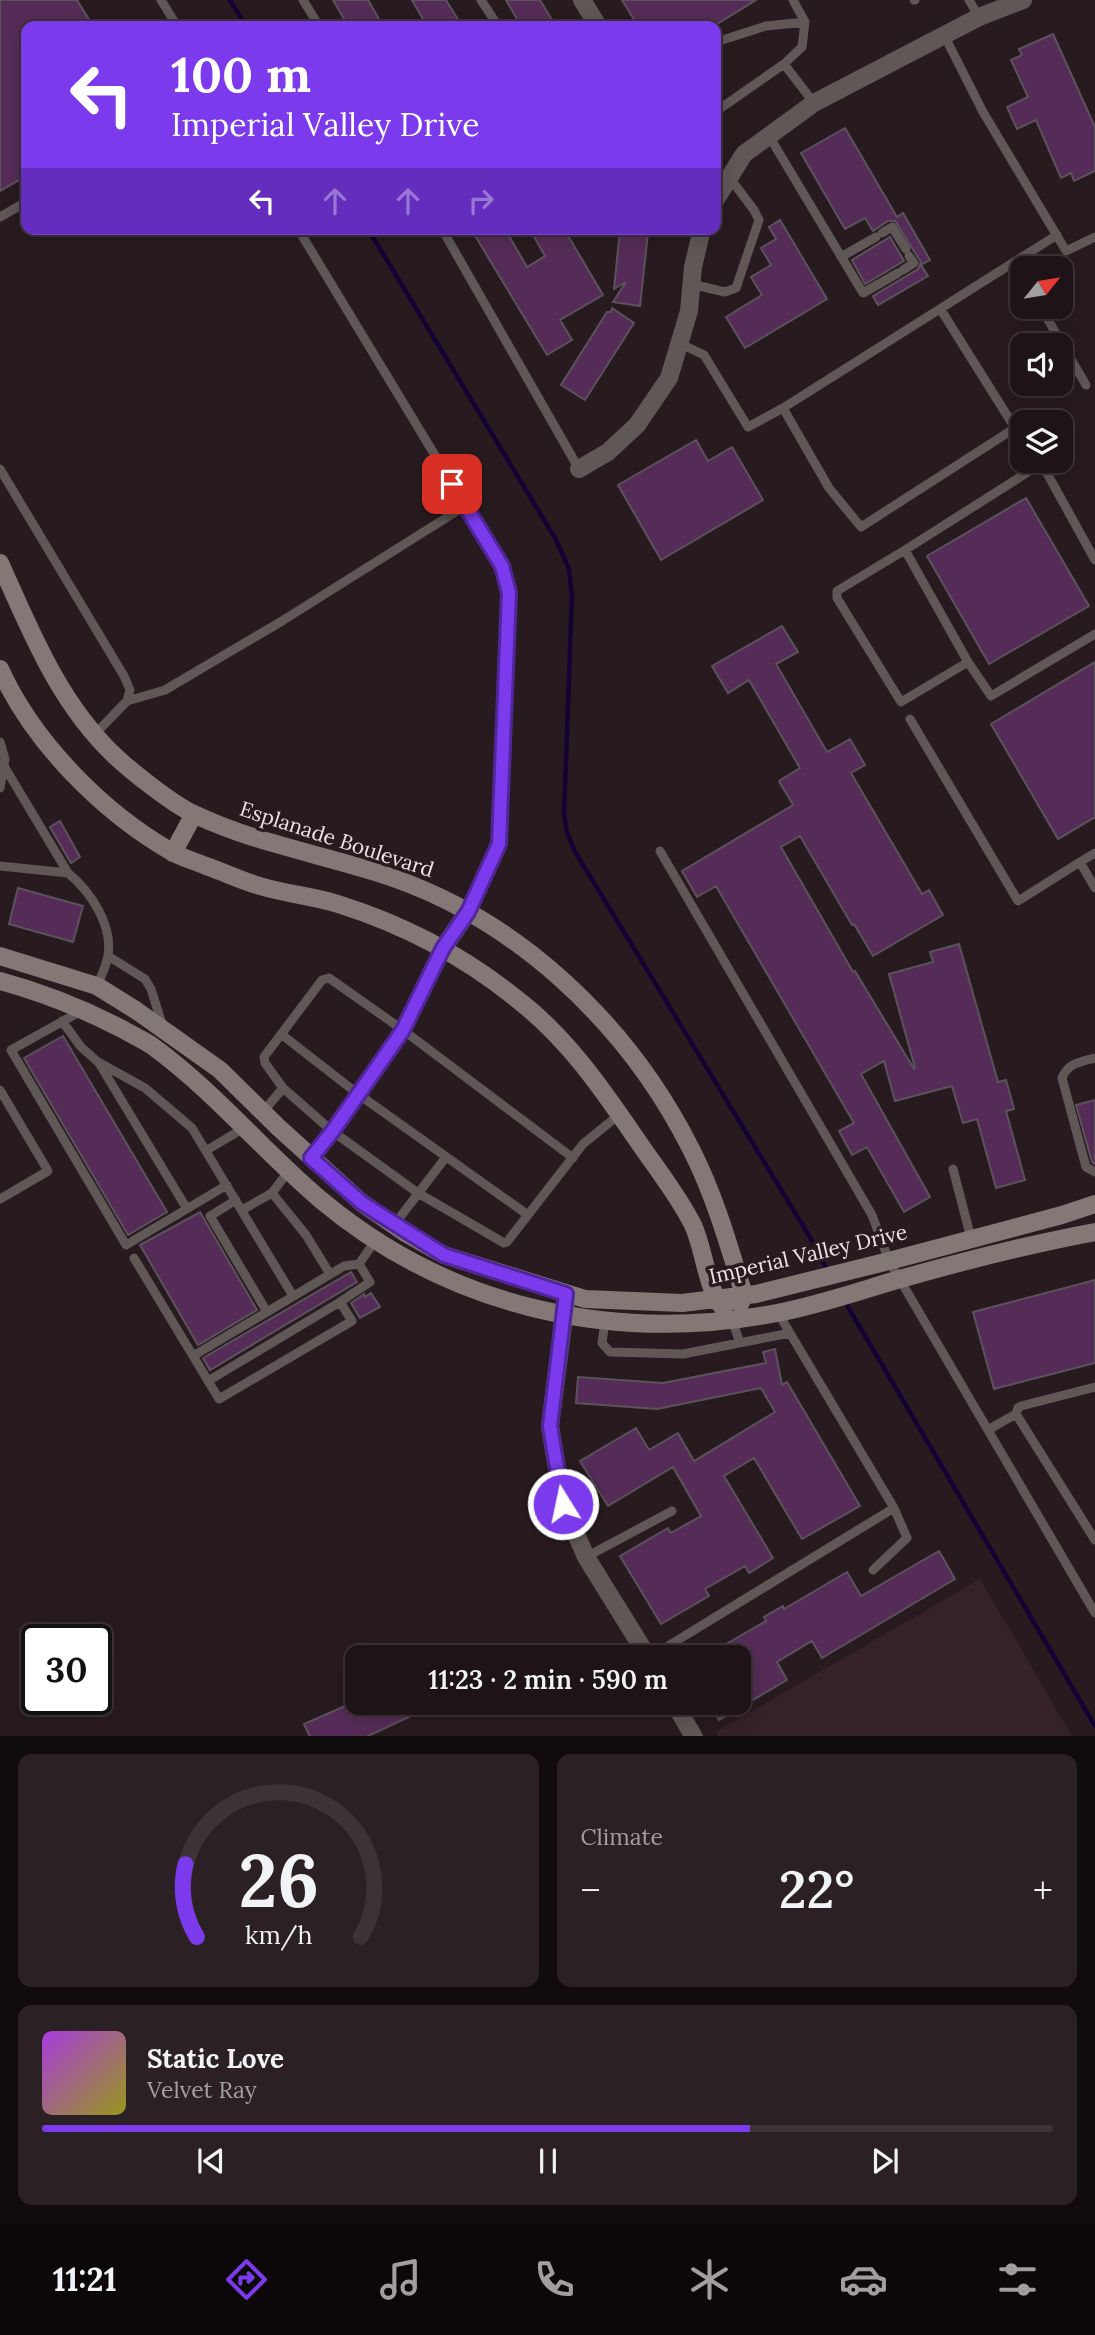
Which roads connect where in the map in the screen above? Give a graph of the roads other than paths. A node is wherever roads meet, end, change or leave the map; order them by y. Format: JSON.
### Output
{"nodes":[{"id":1,"x":161,"y":0,"type":"edge"},
{"id":2,"x":303,"y":0,"type":"edge"},
{"id":3,"x":481,"y":0,"type":"edge"},
{"id":4,"x":582,"y":0,"type":"edge"},
{"id":5,"x":793,"y":0,"type":"edge"},
{"id":6,"x":969,"y":0,"type":"edge"},
{"id":7,"x":1023,"y":0,"type":"edge"},
{"id":8,"x":979,"y":17,"type":"junction"},
{"id":9,"x":174,"y":21,"type":"edge"},
{"id":10,"x":316,"y":21,"type":"edge"},
{"id":11,"x":495,"y":21,"type":"edge"},
{"id":12,"x":592,"y":21,"type":"edge"},
{"id":13,"x":805,"y":22,"type":"junction"},
{"id":14,"x":944,"y":35,"type":"junction"},
{"id":15,"x":721,"y":40,"type":"edge"},
{"id":16,"x":784,"y":64,"type":"junction"},
{"id":17,"x":814,"y":103,"type":"junction"},
{"id":18,"x":721,"y":108,"type":"edge"},
{"id":19,"x":769,"y":136,"type":"junction"},
{"id":20,"x":721,"y":186,"type":"edge"},
{"id":21,"x":721,"y":188,"type":"edge"},
{"id":22,"x":21,"y":205,"type":"edge"},
{"id":23,"x":0,"y":217,"type":"edge"},
{"id":24,"x":302,"y":235,"type":"edge"},
{"id":25,"x":445,"y":235,"type":"edge"},
{"id":26,"x":701,"y":235,"type":"edge"},
{"id":27,"x":1057,"y":235,"type":"junction"},
{"id":28,"x":1095,"y":237,"type":"edge"},
{"id":29,"x":1024,"y":256,"type":"edge"},
{"id":30,"x":841,"y":257,"type":"junction"},
{"id":31,"x":1010,"y":265,"type":"edge"},
{"id":32,"x":691,"y":284,"type":"junction"},
{"id":33,"x":941,"y":310,"type":"junction"},
{"id":34,"x":1048,"y":319,"type":"edge"},
{"id":35,"x":681,"y":344,"type":"junction"},
{"id":36,"x":1086,"y":385,"type":"dead end"},
{"id":37,"x":783,"y":408,"type":"junction"},
{"id":38,"x":0,"y":469,"type":"edge"},
{"id":39,"x":579,"y":469,"type":"joint"},
{"id":40,"x":465,"y":506,"type":"junction"},
{"id":41,"x":905,"y":550,"type":"junction"},
{"id":42,"x":1095,"y":560,"type":"edge"},
{"id":43,"x":0,"y":563,"type":"edge"},
{"id":44,"x":1095,"y":634,"type":"edge"},
{"id":45,"x":968,"y":662,"type":"junction"},
{"id":46,"x":0,"y":669,"type":"edge"},
{"id":47,"x":127,"y":701,"type":"junction"},
{"id":48,"x":910,"y":719,"type":"dead end"},
{"id":49,"x":95,"y":734,"type":"junction"},
{"id":50,"x":0,"y":742,"type":"edge"},
{"id":51,"x":4,"y":766,"type":"junction"},
{"id":52,"x":0,"y":788,"type":"edge"},
{"id":53,"x":194,"y":814,"type":"junction"},
{"id":54,"x":660,"y":851,"type":"dead end"},
{"id":55,"x":173,"y":853,"type":"junction"},
{"id":56,"x":1095,"y":853,"type":"edge"},
{"id":57,"x":1080,"y":862,"type":"junction"},
{"id":58,"x":0,"y":866,"type":"edge"},
{"id":59,"x":68,"y":873,"type":"junction"},
{"id":60,"x":1095,"y":888,"type":"edge"},
{"id":61,"x":468,"y":912,"type":"junction"},
{"id":62,"x":443,"y":948,"type":"junction"},
{"id":63,"x":0,"y":956,"type":"edge"},
{"id":64,"x":108,"y":956,"type":"junction"},
{"id":65,"x":0,"y":981,"type":"edge"},
{"id":66,"x":97,"y":986,"type":"junction"},
{"id":67,"x":84,"y":1009,"type":"junction"},
{"id":68,"x":62,"y":1021,"type":"junction"},
{"id":69,"x":163,"y":1029,"type":"junction"},
{"id":70,"x":403,"y":1030,"type":"junction"},
{"id":71,"x":281,"y":1034,"type":"junction"},
{"id":72,"x":1095,"y":1058,"type":"edge"},
{"id":73,"x":98,"y":1062,"type":"junction"},
{"id":74,"x":283,"y":1087,"type":"junction"},
{"id":75,"x":0,"y":1090,"type":"edge"},
{"id":76,"x":358,"y":1094,"type":"junction"},
{"id":77,"x":263,"y":1112,"type":"junction"},
{"id":78,"x":620,"y":1114,"type":"junction"},
{"id":79,"x":244,"y":1128,"type":"junction"},
{"id":80,"x":332,"y":1132,"type":"junction"},
{"id":81,"x":206,"y":1150,"type":"junction"},
{"id":82,"x":446,"y":1157,"type":"junction"},
{"id":83,"x":311,"y":1158,"type":"junction"},
{"id":84,"x":573,"y":1158,"type":"junction"},
{"id":85,"x":953,"y":1169,"type":"dead end"},
{"id":86,"x":288,"y":1172,"type":"junction"},
{"id":87,"x":1095,"y":1172,"type":"edge"},
{"id":88,"x":228,"y":1185,"type":"junction"},
{"id":89,"x":272,"y":1193,"type":"junction"},
{"id":90,"x":418,"y":1193,"type":"junction"},
{"id":91,"x":0,"y":1199,"type":"edge"},
{"id":92,"x":236,"y":1200,"type":"junction"},
{"id":93,"x":1095,"y":1204,"type":"edge"},
{"id":94,"x":187,"y":1209,"type":"junction"},
{"id":95,"x":242,"y":1210,"type":"junction"},
{"id":96,"x":528,"y":1215,"type":"junction"},
{"id":97,"x":394,"y":1225,"type":"junction"},
{"id":98,"x":1095,"y":1232,"type":"edge"},
{"id":99,"x":971,"y":1238,"type":"junction"},
{"id":100,"x":374,"y":1241,"type":"junction"},
{"id":101,"x":134,"y":1258,"type":"dead end"},
{"id":102,"x":452,"y":1258,"type":"junction"},
{"id":103,"x":889,"y":1261,"type":"junction"},
{"id":104,"x":359,"y":1264,"type":"junction"},
{"id":105,"x":330,"y":1274,"type":"junction"},
{"id":106,"x":444,"y":1279,"type":"junction"},
{"id":107,"x":900,"y":1279,"type":"junction"},
{"id":108,"x":566,"y":1294,"type":"junction"},
{"id":109,"x":744,"y":1295,"type":"junction"},
{"id":110,"x":293,"y":1296,"type":"junction"},
{"id":111,"x":716,"y":1300,"type":"junction"},
{"id":112,"x":340,"y":1302,"type":"junction"},
{"id":113,"x":267,"y":1312,"type":"junction"},
{"id":114,"x":778,"y":1313,"type":"junction"},
{"id":115,"x":563,"y":1316,"type":"junction"},
{"id":116,"x":733,"y":1320,"type":"junction"},
{"id":117,"x":605,"y":1321,"type":"junction"},
{"id":118,"x":790,"y":1333,"type":"junction"},
{"id":119,"x":740,"y":1343,"type":"junction"},
{"id":120,"x":193,"y":1356,"type":"junction"},
{"id":121,"x":208,"y":1381,"type":"junction"},
{"id":122,"x":1095,"y":1387,"type":"edge"},
{"id":123,"x":1016,"y":1414,"type":"junction"},
{"id":124,"x":988,"y":1430,"type":"junction"},
{"id":125,"x":894,"y":1508,"type":"junction"},
{"id":126,"x":672,"y":1511,"type":"dead end"},
{"id":127,"x":1095,"y":1540,"type":"edge"},
{"id":128,"x":586,"y":1557,"type":"junction"},
{"id":129,"x":873,"y":1570,"type":"dead end"},
{"id":130,"x":1095,"y":1613,"type":"edge"},
{"id":131,"x":641,"y":1645,"type":"edge"},
{"id":132,"x":669,"y":1645,"type":"edge"},
{"id":133,"x":681,"y":1715,"type":"edge"},
{"id":134,"x":693,"y":1736,"type":"edge"}],
"edges":[{"from":1,"to":9,"type":"lane"},
{"from":2,"to":10,"type":"lane"},
{"from":3,"to":11,"type":"lane"},
{"from":4,"to":12,"type":"street"},
{"from":5,"to":13,"type":"lane"},
{"from":6,"to":8,"type":"lane"},
{"from":7,"to":8,"type":"street"},
{"from":8,"to":14,"type":"street"},
{"from":13,"to":15,"type":"lane"},
{"from":13,"to":16,"type":"lane"},
{"from":14,"to":17,"type":"street"},
{"from":14,"to":27,"type":"lane"},
{"from":16,"to":17,"type":"lane"},
{"from":16,"to":18,"type":"lane"},
{"from":17,"to":19,"type":"street"},
{"from":19,"to":20,"type":"street"},
{"from":19,"to":30,"type":"lane"},
{"from":21,"to":32,"type":"lane"},
{"from":22,"to":23,"type":"lane"},
{"from":24,"to":40,"type":"lane"},
{"from":25,"to":39,"type":"lane"},
{"from":26,"to":32,"type":"street"},
{"from":27,"to":28,"type":"lane"},
{"from":27,"to":29,"type":"lane"},
{"from":30,"to":30,"type":"lane"},
{"from":31,"to":33,"type":"lane"},
{"from":32,"to":35,"type":"street"},
{"from":33,"to":37,"type":"lane"},
{"from":33,"to":37,"type":"lane"},
{"from":34,"to":36,"type":"lane"},
{"from":35,"to":37,"type":"lane"},
{"from":35,"to":39,"type":"street"},
{"from":38,"to":47,"type":"lane"},
{"from":40,"to":47,"type":"lane"},
{"from":40,"to":61,"type":"lane"},
{"from":41,"to":42,"type":"lane"},
{"from":41,"to":45,"type":"lane"},
{"from":41,"to":45,"type":"lane"},
{"from":43,"to":49,"type":"main road","name":"Esplanade Boulevard"},
{"from":44,"to":45,"type":"lane"},
{"from":46,"to":55,"type":"main road"},
{"from":47,"to":49,"type":"lane"},
{"from":48,"to":57,"type":"lane"},
{"from":49,"to":53,"type":"main road","name":"Esplanade Boulevard"},
{"from":50,"to":51,"type":"lane"},
{"from":51,"to":52,"type":"lane"},
{"from":51,"to":59,"type":"lane"},
{"from":53,"to":55,"type":"main road"},
{"from":53,"to":61,"type":"main road","name":"Esplanade Boulevard"},
{"from":54,"to":103,"type":"lane"},
{"from":55,"to":62,"type":"main road"},
{"from":56,"to":57,"type":"lane"},
{"from":57,"to":60,"type":"lane"},
{"from":58,"to":59,"type":"lane"},
{"from":59,"to":64,"type":"lane"},
{"from":61,"to":62,"type":"main road"},
{"from":61,"to":109,"type":"main road","name":"Esplanade Boulevard"},
{"from":62,"to":70,"type":"lane"},
{"from":62,"to":78,"type":"main road"},
{"from":63,"to":66,"type":"main road","name":"Imperial Valley Drive"},
{"from":64,"to":66,"type":"lane"},
{"from":64,"to":69,"type":"lane"},
{"from":65,"to":67,"type":"main road"},
{"from":66,"to":67,"type":"main road"},
{"from":66,"to":69,"type":"main road","name":"Imperial Valley Drive"},
{"from":67,"to":68,"type":"lane"},
{"from":67,"to":79,"type":"main road"},
{"from":68,"to":73,"type":"lane"},
{"from":68,"to":94,"type":"lane"},
{"from":69,"to":77,"type":"main road","name":"Imperial Valley Drive"},
{"from":70,"to":71,"type":"lane"},
{"from":70,"to":76,"type":"lane"},
{"from":70,"to":84,"type":"lane"},
{"from":71,"to":74,"type":"lane"},
{"from":71,"to":76,"type":"lane"},
{"from":72,"to":87,"type":"lane"},
{"from":73,"to":81,"type":"lane"},
{"from":73,"to":94,"type":"lane"},
{"from":74,"to":77,"type":"lane"},
{"from":74,"to":80,"type":"lane"},
{"from":75,"to":91,"type":"lane"},
{"from":76,"to":80,"type":"lane"},
{"from":76,"to":82,"type":"lane"},
{"from":77,"to":79,"type":"main road"},
{"from":77,"to":83,"type":"main road","name":"Imperial Valley Drive"},
{"from":78,"to":84,"type":"lane"},
{"from":78,"to":111,"type":"main road"},
{"from":79,"to":81,"type":"lane"},
{"from":79,"to":86,"type":"main road"},
{"from":80,"to":83,"type":"lane"},
{"from":80,"to":90,"type":"lane"},
{"from":81,"to":88,"type":"lane"},
{"from":82,"to":90,"type":"lane"},
{"from":82,"to":96,"type":"lane"},
{"from":83,"to":97,"type":"main road","name":"Imperial Valley Drive"},
{"from":84,"to":96,"type":"lane"},
{"from":85,"to":99,"type":"lane"},
{"from":86,"to":89,"type":"lane"},
{"from":86,"to":100,"type":"main road"},
{"from":88,"to":92,"type":"lane"},
{"from":88,"to":94,"type":"lane"},
{"from":89,"to":95,"type":"lane"},
{"from":89,"to":105,"type":"lane"},
{"from":90,"to":96,"type":"lane"},
{"from":90,"to":97,"type":"lane"},
{"from":92,"to":95,"type":"lane"},
{"from":92,"to":113,"type":"lane"},
{"from":93,"to":99,"type":"main road","name":"Imperial Valley Drive"},
{"from":95,"to":110,"type":"lane"},
{"from":97,"to":102,"type":"main road","name":"Imperial Valley Drive"},
{"from":98,"to":107,"type":"main road"},
{"from":99,"to":103,"type":"main road","name":"Imperial Valley Drive"},
{"from":100,"to":104,"type":"lane"},
{"from":100,"to":106,"type":"main road"},
{"from":101,"to":120,"type":"lane"},
{"from":102,"to":106,"type":"main road"},
{"from":102,"to":108,"type":"main road","name":"Imperial Valley Drive"},
{"from":103,"to":107,"type":"lane"},
{"from":103,"to":109,"type":"main road","name":"Imperial Valley Drive"},
{"from":104,"to":105,"type":"lane"},
{"from":104,"to":112,"type":"lane"},
{"from":105,"to":110,"type":"lane"},
{"from":106,"to":115,"type":"main road"},
{"from":107,"to":114,"type":"main road"},
{"from":107,"to":124,"type":"lane"},
{"from":108,"to":111,"type":"main road","name":"Imperial Valley Drive"},
{"from":108,"to":115,"type":"street"},
{"from":109,"to":111,"type":"main road","name":"Imperial Valley Drive"},
{"from":109,"to":116,"type":"main road"},
{"from":110,"to":113,"type":"lane"},
{"from":111,"to":116,"type":"main road"},
{"from":112,"to":121,"type":"lane"},
{"from":112,"to":121,"type":"lane"},
{"from":113,"to":120,"type":"lane"},
{"from":114,"to":116,"type":"main road"},
{"from":114,"to":118,"type":"lane"},
{"from":115,"to":117,"type":"main road"},
{"from":115,"to":128,"type":"street"},
{"from":116,"to":117,"type":"main road"},
{"from":116,"to":119,"type":"lane"},
{"from":117,"to":119,"type":"lane"},
{"from":118,"to":119,"type":"lane"},
{"from":118,"to":125,"type":"lane"},
{"from":120,"to":121,"type":"lane"},
{"from":122,"to":123,"type":"lane"},
{"from":123,"to":124,"type":"lane"},
{"from":123,"to":127,"type":"lane"},
{"from":124,"to":130,"type":"lane"},
{"from":125,"to":129,"type":"lane"},
{"from":125,"to":132,"type":"lane"},
{"from":126,"to":128,"type":"lane"},
{"from":128,"to":131,"type":"street"},
{"from":133,"to":134,"type":"street"}]}
